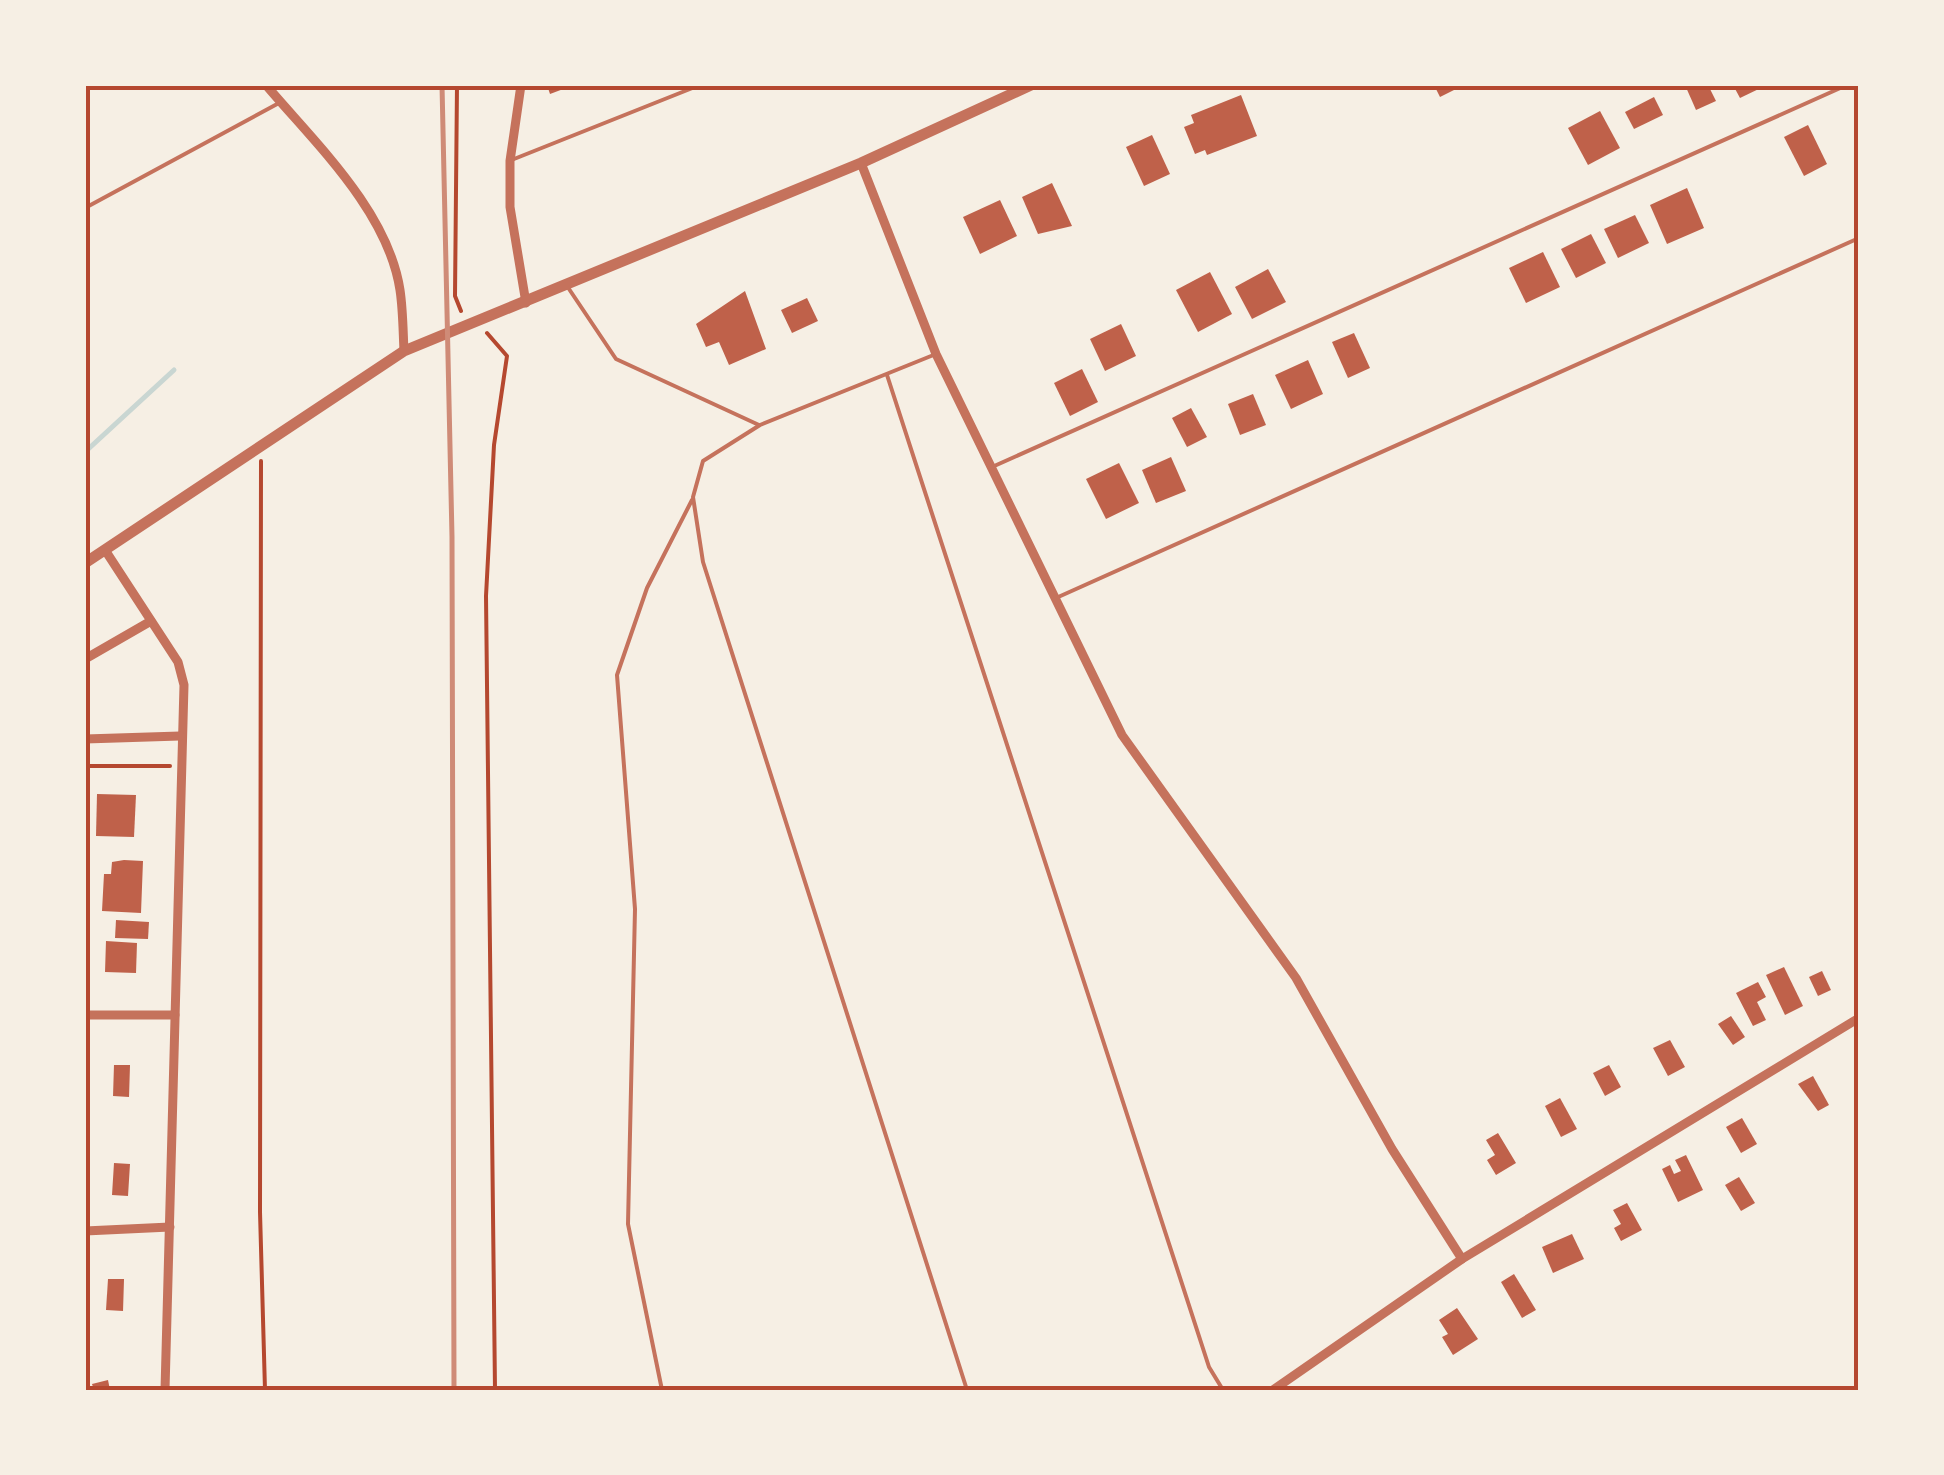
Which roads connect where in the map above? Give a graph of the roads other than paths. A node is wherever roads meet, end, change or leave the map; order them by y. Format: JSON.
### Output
{"nodes":[{"id":1,"x":266,"y":85,"type":"edge"},
{"id":2,"x":520,"y":85,"type":"edge"},
{"id":3,"x":700,"y":85,"type":"edge"},
{"id":4,"x":1031,"y":85,"type":"edge"},
{"id":5,"x":1847,"y":85,"type":"edge"},
{"id":6,"x":280,"y":102,"type":"junction"},
{"id":7,"x":510,"y":161,"type":"junction"},
{"id":8,"x":861,"y":163,"type":"junction"},
{"id":9,"x":85,"y":208,"type":"edge"},
{"id":10,"x":1859,"y":238,"type":"edge"},
{"id":11,"x":567,"y":286,"type":"junction"},
{"id":12,"x":526,"y":303,"type":"junction"},
{"id":13,"x":404,"y":352,"type":"junction"},
{"id":14,"x":936,"y":354,"type":"junction"},
{"id":15,"x":887,"y":375,"type":"junction"},
{"id":16,"x":760,"y":425,"type":"junction"},
{"id":17,"x":992,"y":467,"type":"junction"},
{"id":18,"x":693,"y":497,"type":"junction"},
{"id":19,"x":105,"y":550,"type":"junction"},
{"id":20,"x":85,"y":563,"type":"edge"},
{"id":21,"x":1056,"y":598,"type":"junction"},
{"id":22,"x":151,"y":621,"type":"junction"},
{"id":23,"x":85,"y":659,"type":"edge"},
{"id":24,"x":180,"y":736,"type":"junction"},
{"id":25,"x":85,"y":739,"type":"edge"},
{"id":26,"x":85,"y":1014,"type":"edge"},
{"id":27,"x":174,"y":1015,"type":"junction"},
{"id":28,"x":1859,"y":1018,"type":"edge"},
{"id":29,"x":170,"y":1227,"type":"junction"},
{"id":30,"x":85,"y":1231,"type":"edge"},
{"id":31,"x":1462,"y":1259,"type":"junction"},
{"id":32,"x":164,"y":1390,"type":"edge"},
{"id":33,"x":662,"y":1390,"type":"edge"},
{"id":34,"x":967,"y":1390,"type":"edge"},
{"id":35,"x":1224,"y":1390,"type":"edge"},
{"id":36,"x":1274,"y":1390,"type":"edge"}],
"edges":[{"from":1,"to":6,"type":"street"},
{"from":2,"to":7,"type":"street"},
{"from":3,"to":7,"type":"lane"},
{"from":4,"to":8,"type":"street"},
{"from":5,"to":17,"type":"lane"},
{"from":6,"to":9,"type":"lane"},
{"from":6,"to":13,"type":"street"},
{"from":7,"to":12,"type":"street"},
{"from":8,"to":11,"type":"street"},
{"from":8,"to":14,"type":"street"},
{"from":10,"to":21,"type":"lane"},
{"from":11,"to":12,"type":"street"},
{"from":11,"to":16,"type":"lane"},
{"from":12,"to":13,"type":"street"},
{"from":13,"to":19,"type":"street"},
{"from":14,"to":15,"type":"lane"},
{"from":14,"to":17,"type":"street"},
{"from":15,"to":16,"type":"lane"},
{"from":15,"to":35,"type":"lane"},
{"from":16,"to":18,"type":"lane"},
{"from":17,"to":21,"type":"street"},
{"from":18,"to":33,"type":"lane"},
{"from":18,"to":34,"type":"lane"},
{"from":19,"to":20,"type":"street"},
{"from":19,"to":22,"type":"street"},
{"from":21,"to":31,"type":"street"},
{"from":22,"to":23,"type":"street"},
{"from":22,"to":24,"type":"street"},
{"from":24,"to":25,"type":"street"},
{"from":24,"to":27,"type":"street"},
{"from":26,"to":27,"type":"street"},
{"from":27,"to":29,"type":"street"},
{"from":28,"to":31,"type":"street"},
{"from":29,"to":30,"type":"street"},
{"from":29,"to":32,"type":"street"},
{"from":31,"to":36,"type":"street"}]}
